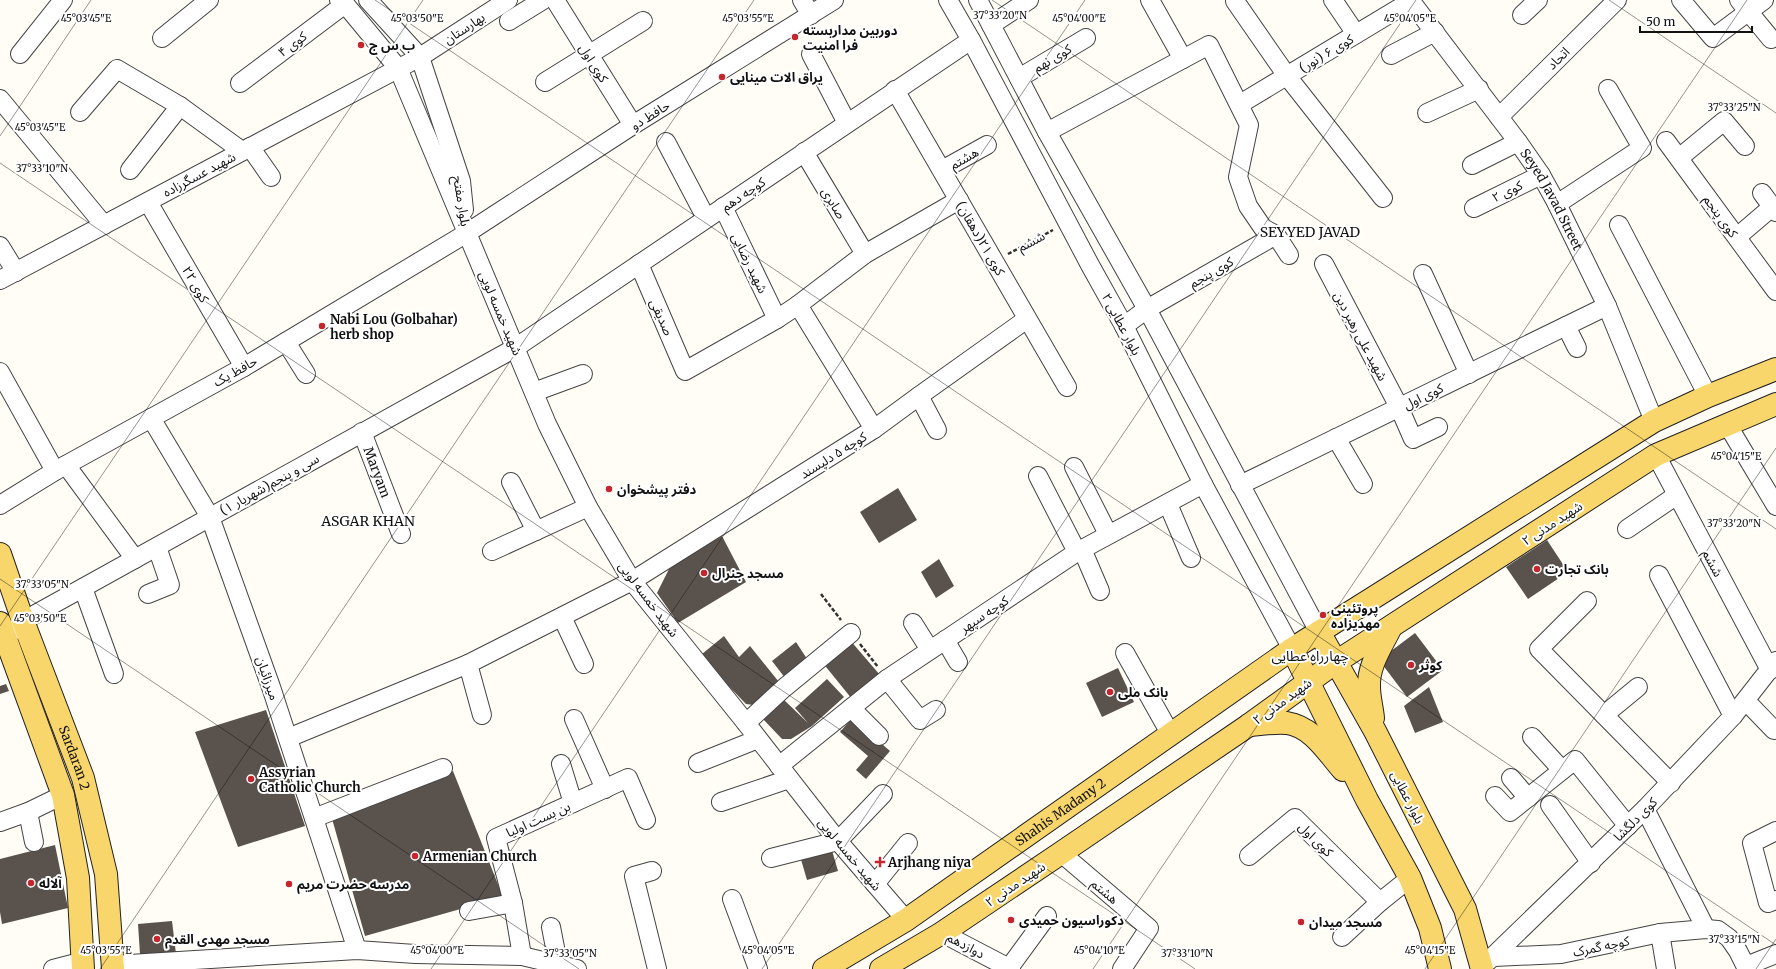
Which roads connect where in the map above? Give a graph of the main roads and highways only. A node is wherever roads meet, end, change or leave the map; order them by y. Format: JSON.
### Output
{"nodes":[{"id":1,"x":1776,"y":369,"type":"edge"},
{"id":2,"x":1776,"y":404,"type":"edge"},
{"id":3,"x":0,"y":554,"type":"edge"},
{"id":4,"x":1390,"y":628,"type":"junction"},
{"id":5,"x":1319,"y":632,"type":"junction"},
{"id":6,"x":2,"y":636,"type":"edge"},
{"id":7,"x":1292,"y":649,"type":"junction"},
{"id":8,"x":1336,"y":662,"type":"junction"},
{"id":9,"x":1308,"y":682,"type":"junction"},
{"id":10,"x":1249,"y":725,"type":"junction"},
{"id":11,"x":1375,"y":731,"type":"junction"},
{"id":12,"x":1367,"y":800,"type":"junction"},
{"id":13,"x":1486,"y":964,"type":"edge"},
{"id":14,"x":84,"y":965,"type":"edge"},
{"id":15,"x":113,"y":967,"type":"edge"},
{"id":16,"x":824,"y":969,"type":"edge"},
{"id":17,"x":881,"y":969,"type":"edge"},
{"id":18,"x":1440,"y":969,"type":"edge"}],
"edges":[{"from":1,"to":5,"type":"main road"},
{"from":2,"to":4,"type":"main road","name":"شهید مدنی ۲"},
{"from":3,"to":15,"type":"main road","name":"Sardaran 2"},
{"from":4,"to":8,"type":"main road","name":"شهید مدنی ۲"},
{"from":4,"to":11,"type":"main road"},
{"from":5,"to":7,"type":"main road"},
{"from":5,"to":8,"type":"main road","name":"بلوار عطایی"},
{"from":6,"to":14,"type":"main road","name":"Sardaran 2"},
{"from":7,"to":9,"type":"main road"},
{"from":7,"to":16,"type":"main road","name":"Shahis Madany 2"},
{"from":8,"to":9,"type":"main road","name":"شهید مدنی ۲"},
{"from":8,"to":11,"type":"main road","name":"بلوار عطایی"},
{"from":9,"to":10,"type":"main road","name":"شهید مدنی ۲"},
{"from":9,"to":12,"type":"main road"},
{"from":10,"to":12,"type":"main road"},
{"from":10,"to":17,"type":"main road","name":"شهید مدنی ۲"},
{"from":11,"to":13,"type":"main road","name":"بلوار عطایی"},
{"from":12,"to":18,"type":"main road"},
{"from":14,"to":15,"type":"main road"}]}
